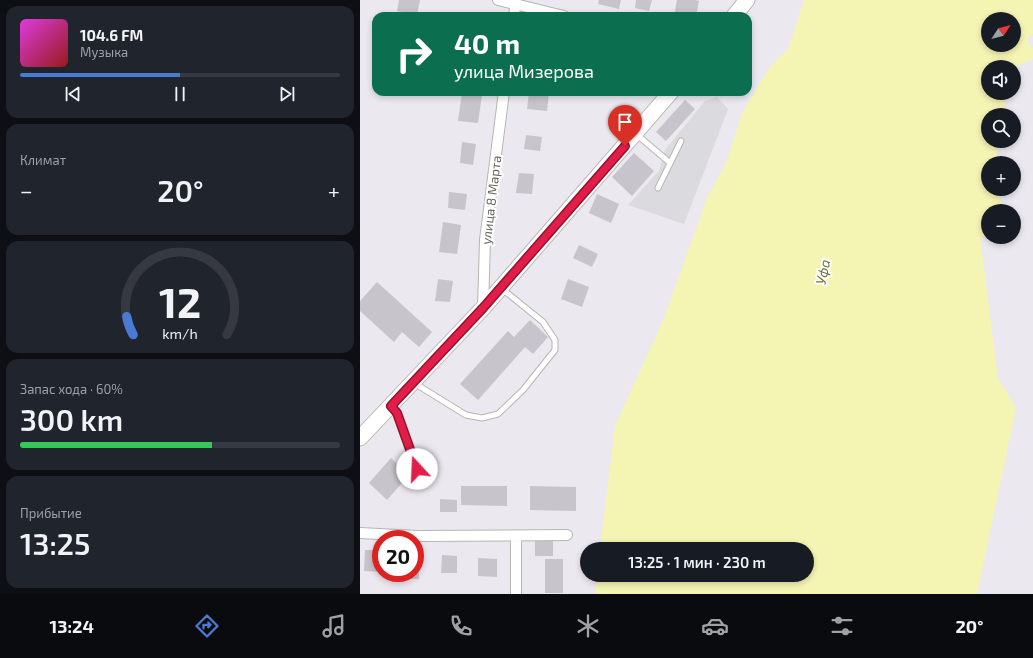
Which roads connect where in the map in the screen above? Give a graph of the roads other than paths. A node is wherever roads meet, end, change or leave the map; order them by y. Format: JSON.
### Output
{"nodes":[{"id":1,"x":498,"y":0,"type":"edge"},
{"id":2,"x":747,"y":0,"type":"edge"},
{"id":3,"x":516,"y":2,"type":"edge"},
{"id":4,"x":515,"y":12,"type":"edge"},
{"id":5,"x":550,"y":12,"type":"edge"},
{"id":6,"x":737,"y":12,"type":"edge"},
{"id":7,"x":503,"y":96,"type":"edge"},
{"id":8,"x":668,"y":96,"type":"edge"},
{"id":9,"x":636,"y":134,"type":"junction"},
{"id":10,"x":681,"y":141,"type":"dead end"},
{"id":11,"x":670,"y":162,"type":"junction"},
{"id":12,"x":658,"y":188,"type":"dead end"},
{"id":13,"x":501,"y":287,"type":"junction"},
{"id":14,"x":483,"y":308,"type":"junction"},
{"id":15,"x":413,"y":383,"type":"junction"},
{"id":16,"x":391,"y":406,"type":"junction"},
{"id":17,"x":360,"y":438,"type":"edge"},
{"id":18,"x":422,"y":483,"type":"dead end"},
{"id":19,"x":360,"y":533,"type":"edge"},
{"id":20,"x":567,"y":535,"type":"dead end"},
{"id":21,"x":516,"y":536,"type":"junction"},
{"id":22,"x":516,"y":594,"type":"edge"}],
"edges":[{"from":1,"to":3,"type":"street"},
{"from":2,"to":6,"type":"street"},
{"from":3,"to":4,"type":"street"},
{"from":3,"to":5,"type":"street"},
{"from":7,"to":14,"type":"street","name":"улица 8 Марта"},
{"from":8,"to":9,"type":"street"},
{"from":9,"to":11,"type":"lane"},
{"from":9,"to":13,"type":"street"},
{"from":10,"to":11,"type":"lane"},
{"from":11,"to":12,"type":"lane"},
{"from":13,"to":14,"type":"street"},
{"from":13,"to":15,"type":"lane"},
{"from":14,"to":15,"type":"street"},
{"from":15,"to":16,"type":"street"},
{"from":16,"to":17,"type":"street"},
{"from":16,"to":18,"type":"lane"},
{"from":19,"to":21,"type":"street"},
{"from":20,"to":21,"type":"street"},
{"from":21,"to":22,"type":"street"}]}
